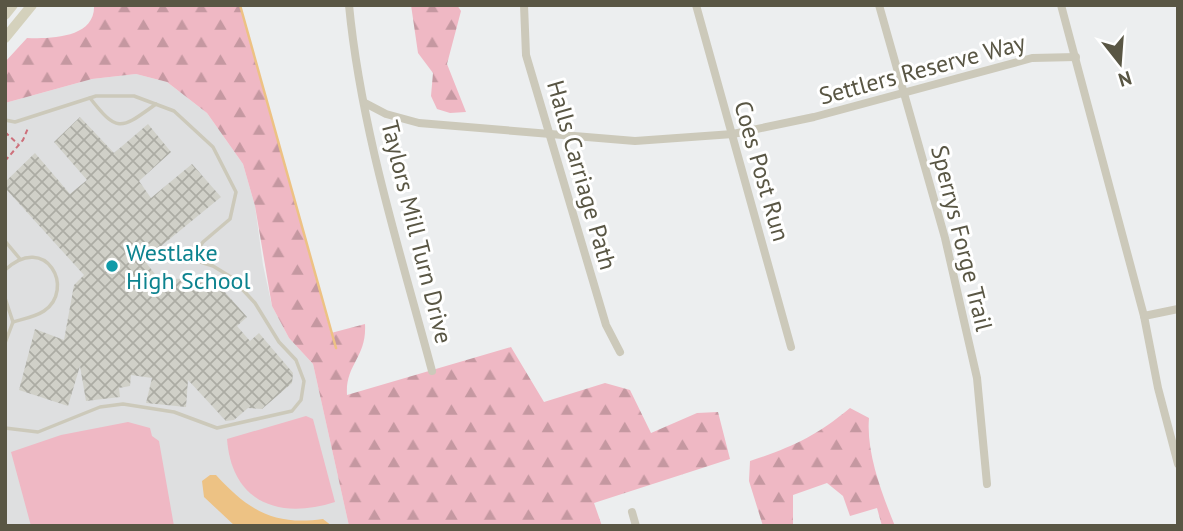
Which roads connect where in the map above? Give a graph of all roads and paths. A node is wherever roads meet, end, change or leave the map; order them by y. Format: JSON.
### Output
{"nodes":[{"id":1,"x":13,"y":5,"type":"edge"},
{"id":2,"x":32,"y":5,"type":"edge"},
{"id":3,"x":349,"y":5,"type":"edge"},
{"id":4,"x":524,"y":5,"type":"edge"},
{"id":5,"x":696,"y":5,"type":"edge"},
{"id":6,"x":879,"y":5,"type":"edge"},
{"id":7,"x":1061,"y":5,"type":"edge"},
{"id":8,"x":5,"y":15,"type":"edge"},
{"id":9,"x":5,"y":38,"type":"edge"},
{"id":10,"x":1076,"y":57,"type":"junction"},
{"id":11,"x":903,"y":91,"type":"junction"},
{"id":12,"x":90,"y":98,"type":"junction"},
{"id":13,"x":365,"y":103,"type":"junction"},
{"id":14,"x":156,"y":104,"type":"junction"},
{"id":15,"x":5,"y":120,"type":"edge"},
{"id":16,"x":27,"y":128,"type":"dead end"},
{"id":17,"x":5,"y":132,"type":"edge"},
{"id":18,"x":551,"y":134,"type":"junction"},
{"id":19,"x":733,"y":134,"type":"junction"},
{"id":20,"x":19,"y":145,"type":"junction"},
{"id":21,"x":5,"y":162,"type":"edge"},
{"id":22,"x":5,"y":241,"type":"edge"},
{"id":23,"x":20,"y":259,"type":"junction"},
{"id":24,"x":5,"y":270,"type":"edge"},
{"id":25,"x":5,"y":298,"type":"edge"},
{"id":26,"x":1178,"y":309,"type":"edge"},
{"id":27,"x":1144,"y":316,"type":"junction"},
{"id":28,"x":13,"y":323,"type":"junction"},
{"id":29,"x":5,"y":343,"type":"edge"},
{"id":30,"x":791,"y":347,"type":"dead end"},
{"id":31,"x":620,"y":352,"type":"dead end"},
{"id":32,"x":432,"y":371,"type":"dead end"},
{"id":33,"x":5,"y":428,"type":"edge"},
{"id":34,"x":1178,"y":464,"type":"edge"},
{"id":35,"x":987,"y":484,"type":"dead end"},
{"id":36,"x":632,"y":512,"type":"dead end"},
{"id":37,"x":636,"y":526,"type":"edge"}],
"edges":[{"from":1,"to":8,"type":"main road"},
{"from":2,"to":9,"type":"main road"},
{"from":3,"to":13,"type":"street","name":"Taylors Mill Turn Drive"},
{"from":4,"to":18,"type":"street","name":"Halls Carriage Path"},
{"from":5,"to":19,"type":"street","name":"Coes Post Run"},
{"from":6,"to":11,"type":"street","name":"Sperrys Forge Trail"},
{"from":7,"to":10,"type":"street"},
{"from":10,"to":11,"type":"street","name":"Settlers Reserve Way"},
{"from":10,"to":27,"type":"street"},
{"from":11,"to":19,"type":"street","name":"Settlers Reserve Way"},
{"from":11,"to":35,"type":"street","name":"Sperrys Forge Trail"},
{"from":12,"to":14,"type":"lane"},
{"from":12,"to":14,"type":"lane"},
{"from":12,"to":15,"type":"lane"},
{"from":13,"to":18,"type":"street","name":"Settlers Reserve Way"},
{"from":13,"to":32,"type":"street","name":"Taylors Mill Turn Drive"},
{"from":14,"to":33,"type":"lane"},
{"from":16,"to":20,"type":"path"},
{"from":17,"to":20,"type":"path"},
{"from":18,"to":19,"type":"street","name":"Settlers Reserve Way"},
{"from":18,"to":31,"type":"street","name":"Halls Carriage Path"},
{"from":19,"to":30,"type":"street","name":"Coes Post Run"},
{"from":20,"to":21,"type":"path"},
{"from":22,"to":23,"type":"lane"},
{"from":23,"to":24,"type":"lane"},
{"from":23,"to":28,"type":"lane"},
{"from":25,"to":28,"type":"lane"},
{"from":26,"to":27,"type":"street"},
{"from":27,"to":34,"type":"street"},
{"from":28,"to":29,"type":"lane"},
{"from":36,"to":37,"type":"street"}]}
